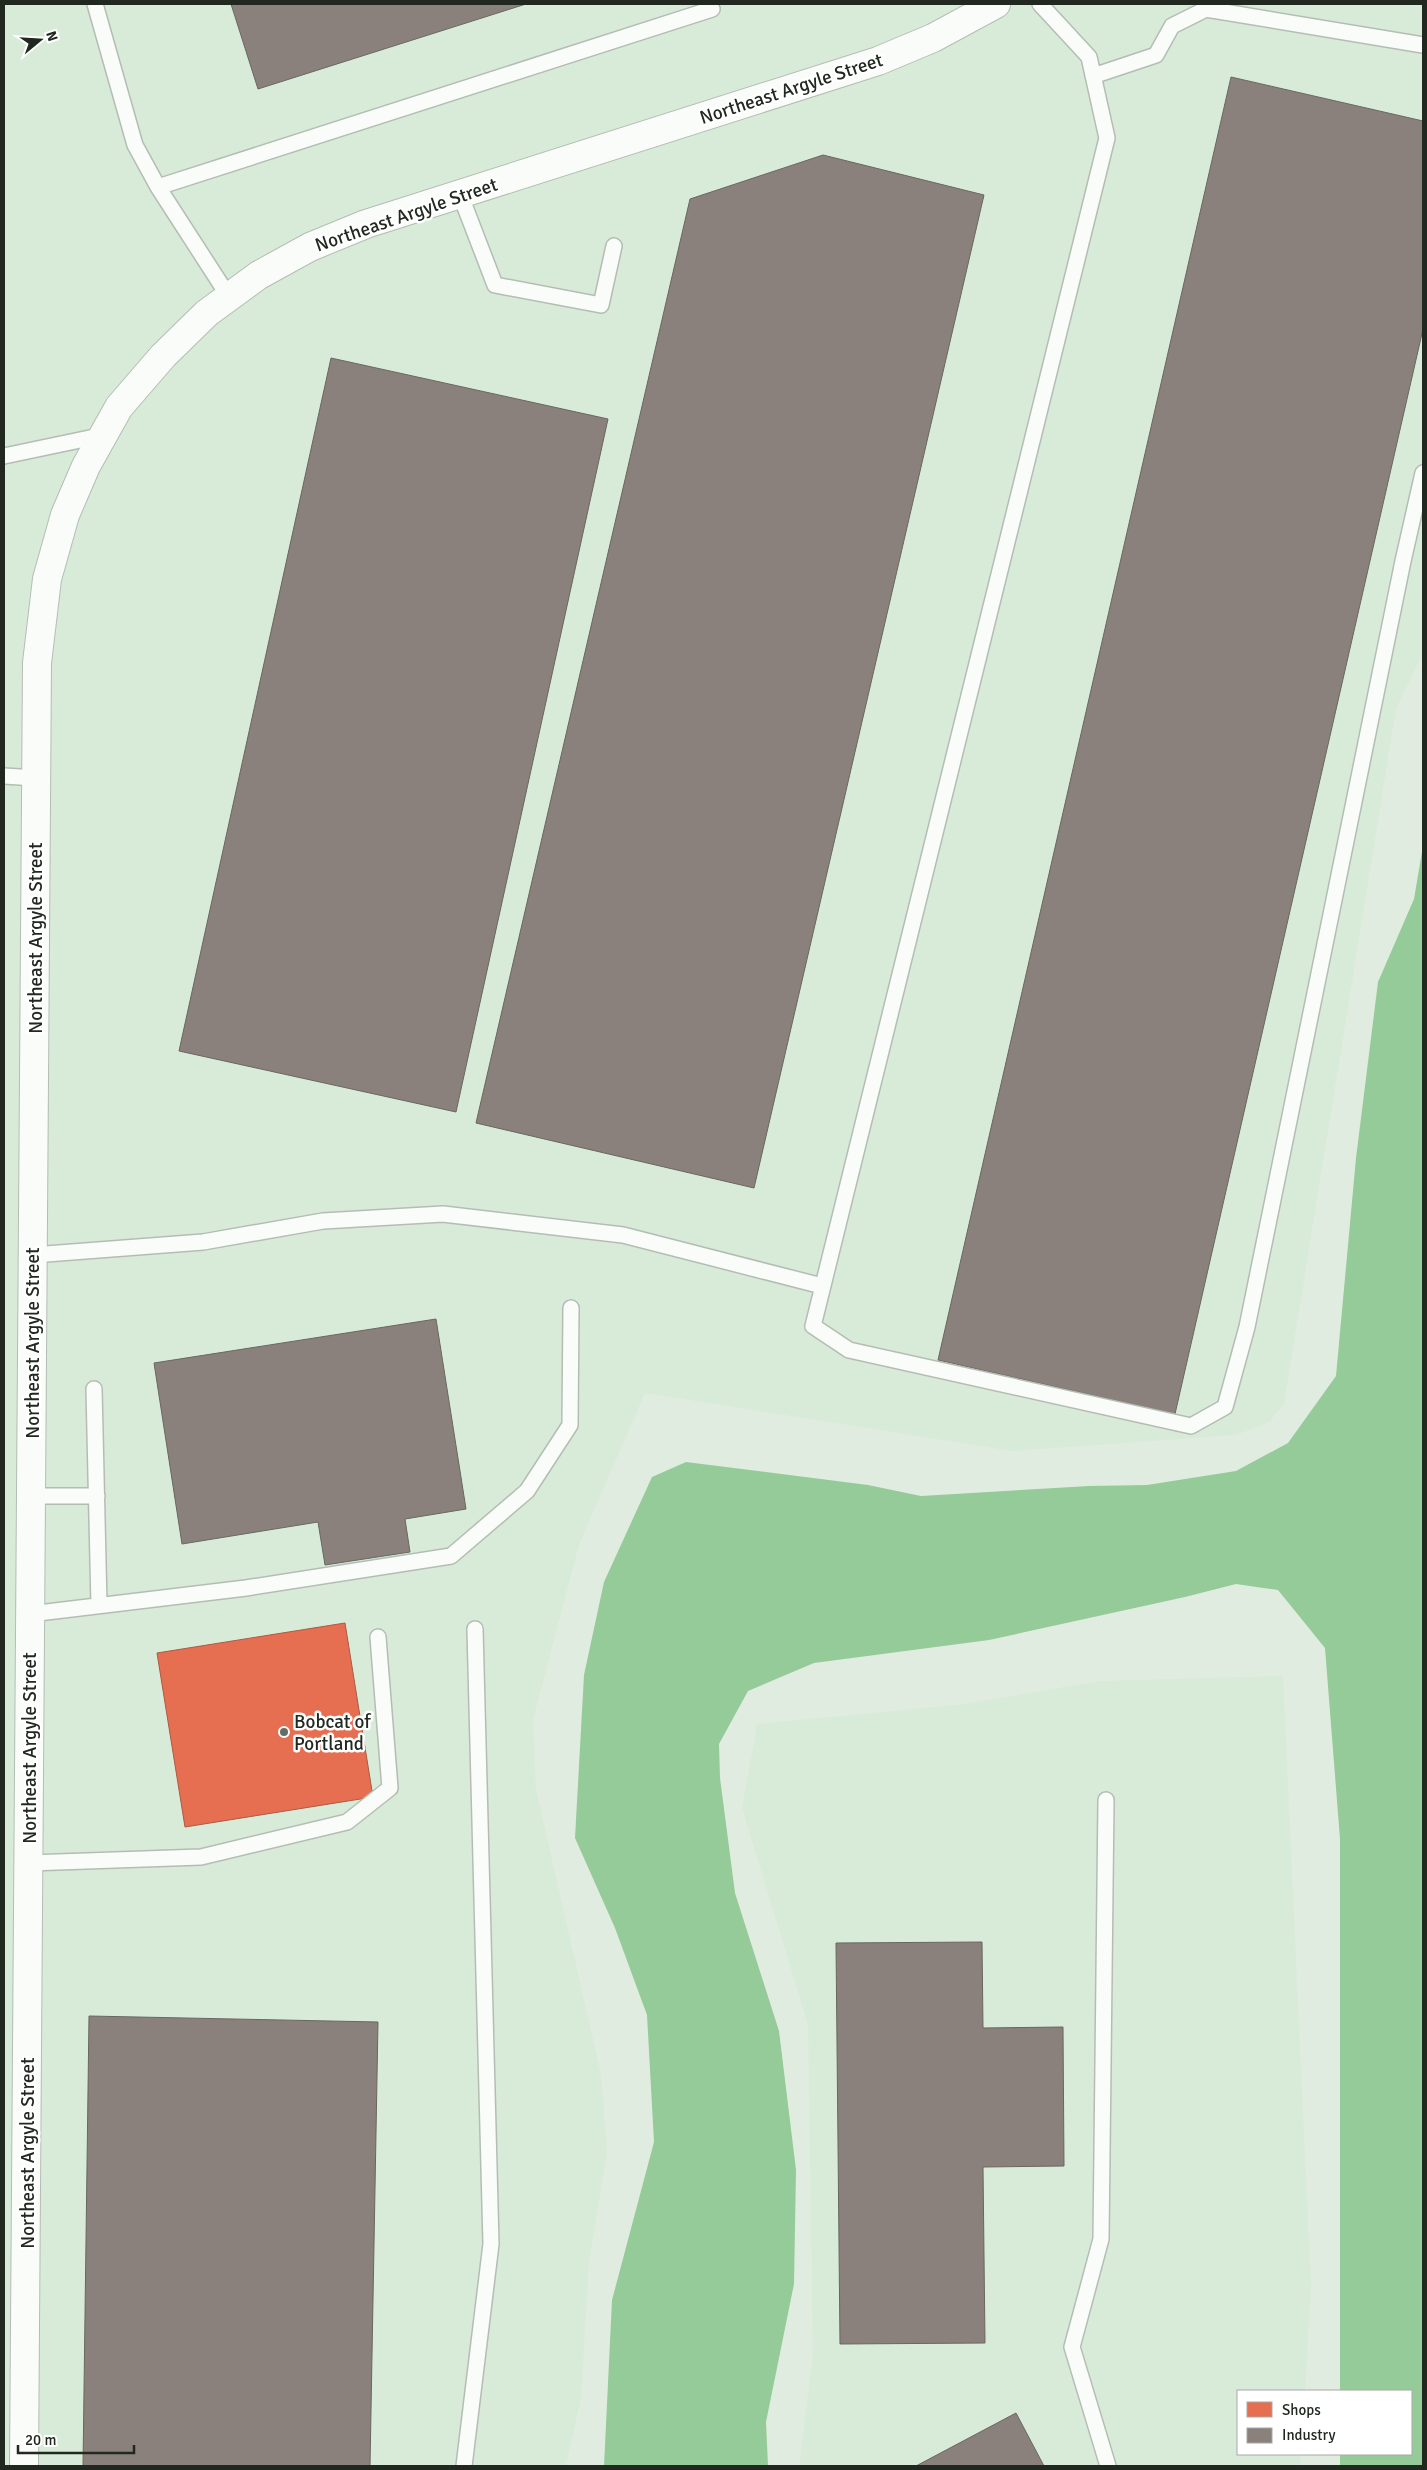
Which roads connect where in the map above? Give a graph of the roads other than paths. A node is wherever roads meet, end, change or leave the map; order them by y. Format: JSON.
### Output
{"nodes":[{"id":1,"x":95,"y":4,"type":"edge"},
{"id":2,"x":996,"y":4,"type":"edge"},
{"id":3,"x":1040,"y":4,"type":"edge"},
{"id":4,"x":712,"y":9,"type":"dead end"},
{"id":5,"x":1423,"y":45,"type":"edge"},
{"id":6,"x":1093,"y":76,"type":"junction"},
{"id":7,"x":158,"y":187,"type":"junction"},
{"id":8,"x":460,"y":194,"type":"junction"},
{"id":9,"x":614,"y":246,"type":"dead end"},
{"id":10,"x":229,"y":297,"type":"junction"},
{"id":11,"x":104,"y":435,"type":"junction"},
{"id":12,"x":4,"y":456,"type":"edge"},
{"id":13,"x":1423,"y":473,"type":"edge"},
{"id":14,"x":4,"y":776,"type":"edge"},
{"id":15,"x":36,"y":778,"type":"junction"},
{"id":16,"x":33,"y":1256,"type":"junction"},
{"id":17,"x":822,"y":1286,"type":"junction"},
{"id":18,"x":571,"y":1308,"type":"dead end"},
{"id":19,"x":94,"y":1389,"type":"dead end"},
{"id":20,"x":31,"y":1496,"type":"junction"},
{"id":21,"x":97,"y":1496,"type":"junction"},
{"id":22,"x":99,"y":1605,"type":"junction"},
{"id":23,"x":30,"y":1614,"type":"junction"},
{"id":24,"x":475,"y":1629,"type":"dead end"},
{"id":25,"x":378,"y":1637,"type":"dead end"},
{"id":26,"x":1106,"y":1800,"type":"dead end"},
{"id":27,"x":29,"y":1863,"type":"junction"},
{"id":28,"x":24,"y":2466,"type":"edge"},
{"id":29,"x":464,"y":2466,"type":"edge"},
{"id":30,"x":1108,"y":2466,"type":"edge"}],
"edges":[{"from":1,"to":7,"type":"lane"},
{"from":2,"to":8,"type":"street","name":"Northeast Argyle Street"},
{"from":3,"to":6,"type":"lane"},
{"from":4,"to":7,"type":"lane"},
{"from":5,"to":6,"type":"lane"},
{"from":6,"to":17,"type":"lane"},
{"from":7,"to":10,"type":"lane"},
{"from":8,"to":9,"type":"lane"},
{"from":8,"to":10,"type":"street","name":"Northeast Argyle Street"},
{"from":10,"to":11,"type":"street","name":"Northeast Argyle Street"},
{"from":11,"to":12,"type":"lane"},
{"from":11,"to":15,"type":"street","name":"Northeast Argyle Street"},
{"from":13,"to":17,"type":"lane"},
{"from":14,"to":15,"type":"lane"},
{"from":15,"to":16,"type":"street","name":"Northeast Argyle Street"},
{"from":16,"to":17,"type":"lane"},
{"from":16,"to":20,"type":"street","name":"Northeast Argyle Street"},
{"from":18,"to":22,"type":"lane"},
{"from":19,"to":21,"type":"lane"},
{"from":20,"to":21,"type":"lane"},
{"from":20,"to":23,"type":"street","name":"Northeast Argyle Street"},
{"from":21,"to":22,"type":"lane"},
{"from":22,"to":23,"type":"lane"},
{"from":23,"to":27,"type":"street","name":"Northeast Argyle Street"},
{"from":24,"to":29,"type":"lane"},
{"from":25,"to":27,"type":"lane"},
{"from":26,"to":30,"type":"lane"},
{"from":27,"to":28,"type":"street","name":"Northeast Argyle Street"}]}
